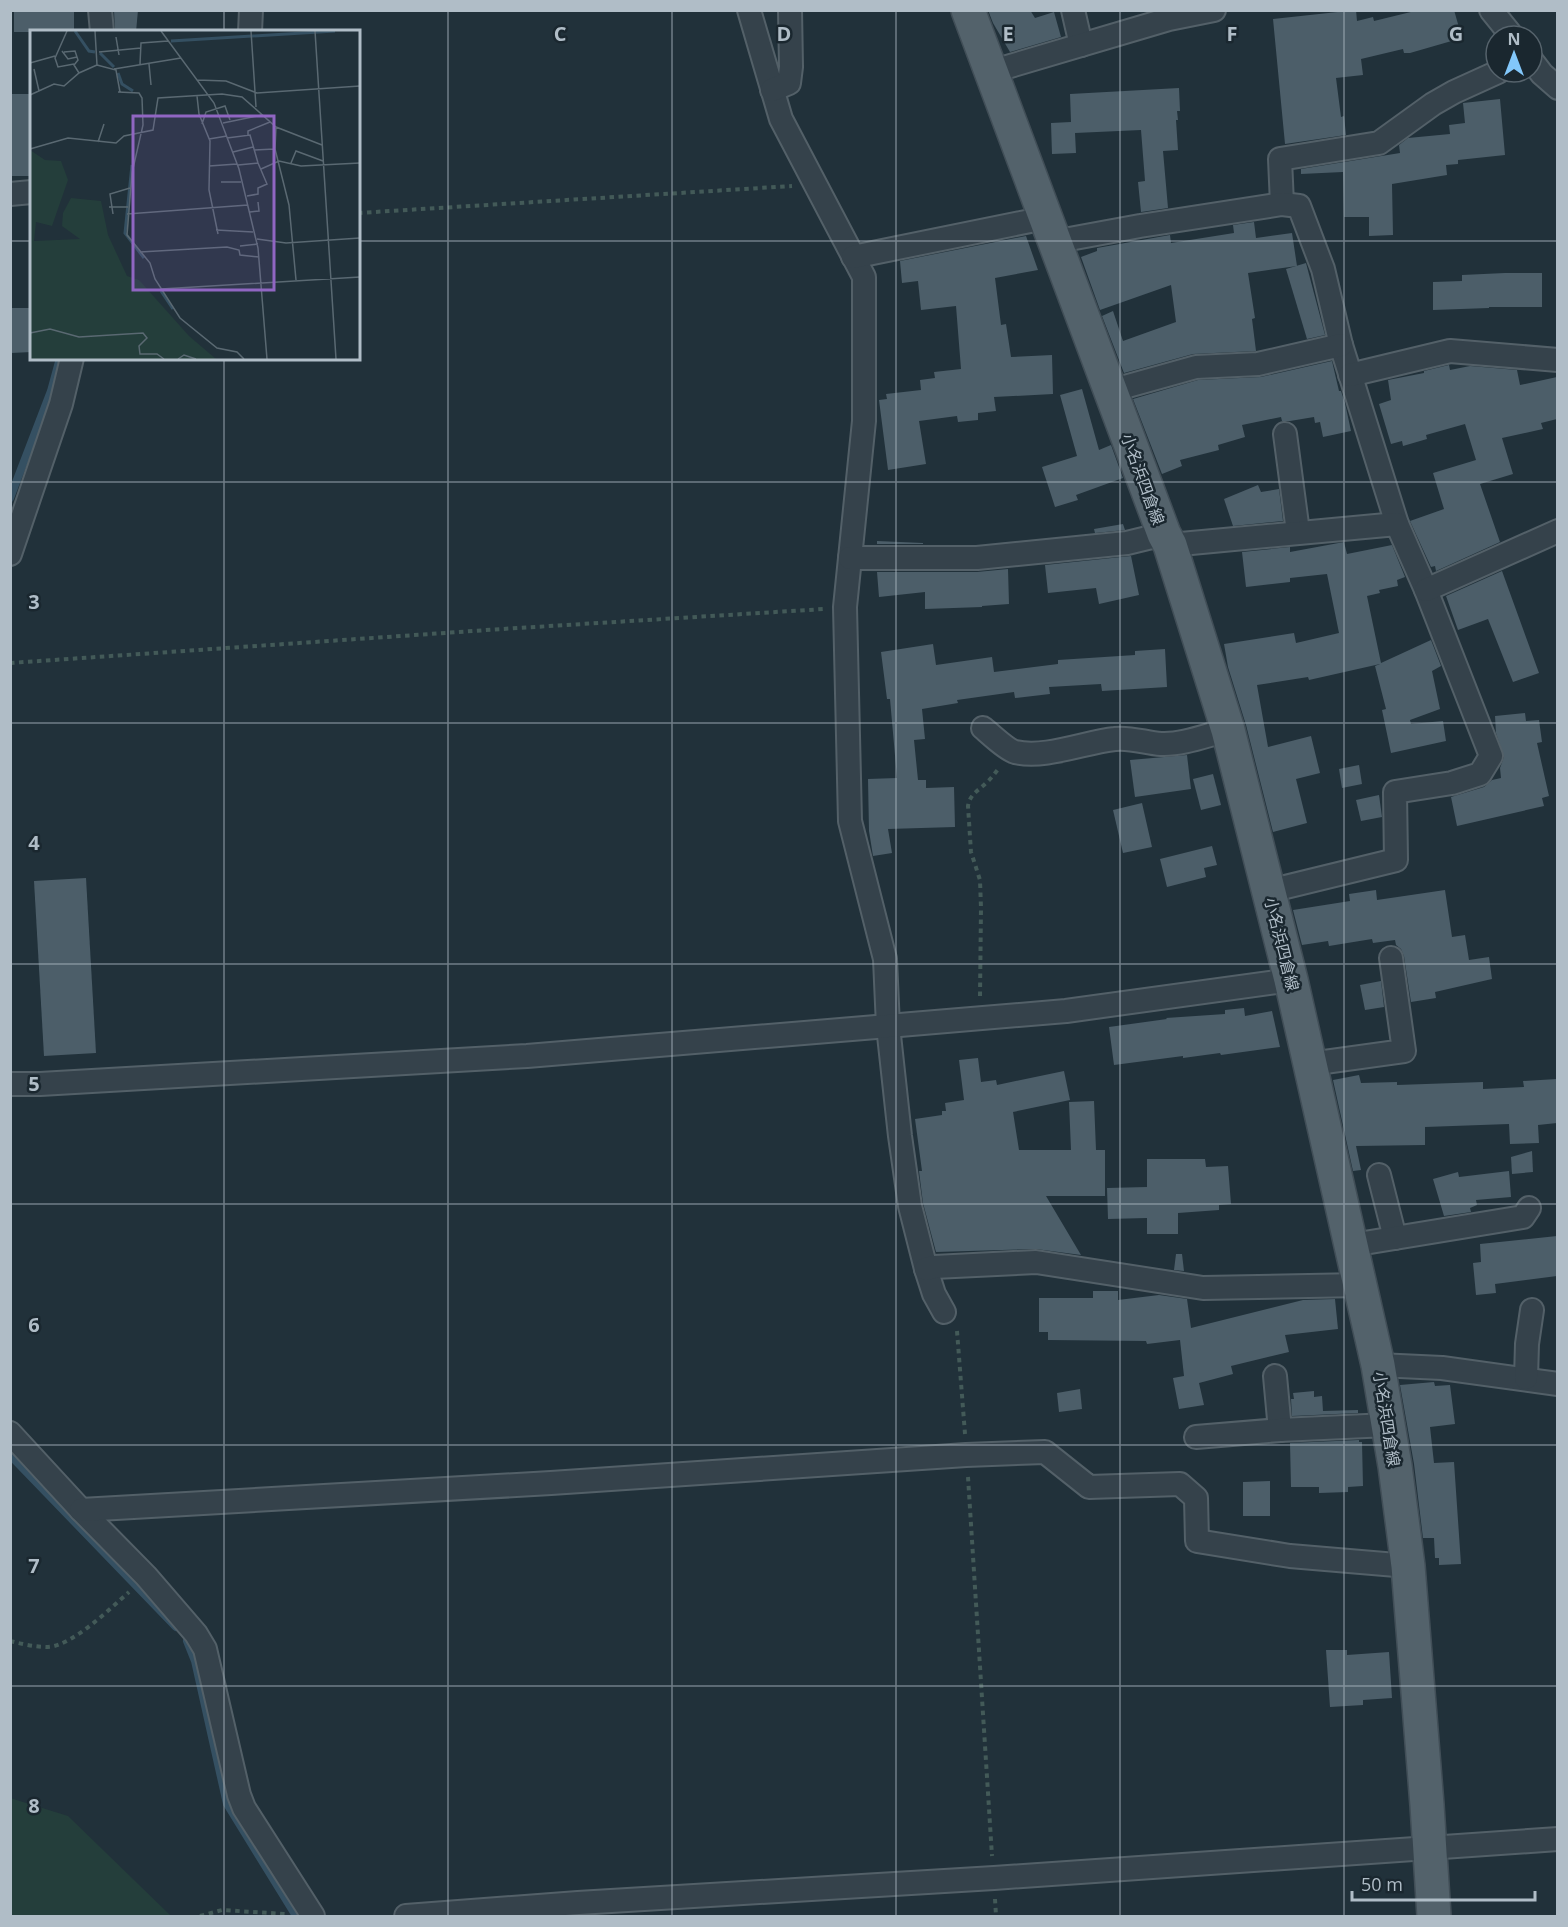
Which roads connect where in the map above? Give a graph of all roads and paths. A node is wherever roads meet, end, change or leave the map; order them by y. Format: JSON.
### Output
{"nodes":[{"id":1,"x":100,"y":10,"type":"edge"},
{"id":2,"x":251,"y":10,"type":"edge"},
{"id":3,"x":749,"y":10,"type":"edge"},
{"id":4,"x":790,"y":10,"type":"edge"},
{"id":5,"x":968,"y":10,"type":"edge"},
{"id":6,"x":1073,"y":10,"type":"edge"},
{"id":7,"x":1214,"y":10,"type":"edge"},
{"id":8,"x":1491,"y":10,"type":"edge"},
{"id":9,"x":1502,"y":24,"type":"edge"},
{"id":10,"x":102,"y":30,"type":"edge"},
{"id":11,"x":250,"y":30,"type":"edge"},
{"id":12,"x":1081,"y":45,"type":"junction"},
{"id":13,"x":990,"y":72,"type":"junction"},
{"id":14,"x":1544,"y":76,"type":"edge"},
{"id":15,"x":1484,"y":78,"type":"edge"},
{"id":16,"x":1557,"y":88,"type":"edge"},
{"id":17,"x":772,"y":90,"type":"junction"},
{"id":18,"x":815,"y":185,"type":"junction"},
{"id":19,"x":30,"y":192,"type":"edge"},
{"id":20,"x":10,"y":194,"type":"edge"},
{"id":21,"x":1282,"y":204,"type":"junction"},
{"id":22,"x":360,"y":213,"type":"edge"},
{"id":23,"x":1049,"y":230,"type":"junction"},
{"id":24,"x":853,"y":257,"type":"junction"},
{"id":25,"x":1341,"y":345,"type":"junction"},
{"id":26,"x":72,"y":360,"type":"edge"},
{"id":27,"x":1557,"y":360,"type":"edge"},
{"id":28,"x":1350,"y":375,"type":"junction"},
{"id":29,"x":1110,"y":391,"type":"junction"},
{"id":30,"x":1285,"y":434,"type":"dead end"},
{"id":31,"x":1397,"y":524,"type":"junction"},
{"id":32,"x":1557,"y":531,"type":"edge"},
{"id":33,"x":1298,"y":532,"type":"junction"},
{"id":34,"x":1167,"y":539,"type":"junction"},
{"id":35,"x":12,"y":545,"type":"edge"},
{"id":36,"x":850,"y":558,"type":"junction"},
{"id":37,"x":1426,"y":590,"type":"junction"},
{"id":38,"x":845,"y":607,"type":"junction"},
{"id":39,"x":10,"y":663,"type":"edge"},
{"id":40,"x":982,"y":728,"type":"dead end"},
{"id":41,"x":1228,"y":730,"type":"junction"},
{"id":42,"x":1014,"y":752,"type":"junction"},
{"id":43,"x":1269,"y":891,"type":"junction"},
{"id":44,"x":1391,"y":958,"type":"dead end"},
{"id":45,"x":1291,"y":980,"type":"junction"},
{"id":46,"x":979,"y":1018,"type":"junction"},
{"id":47,"x":888,"y":1026,"type":"junction"},
{"id":48,"x":1310,"y":1064,"type":"junction"},
{"id":49,"x":10,"y":1083,"type":"edge"},
{"id":50,"x":1379,"y":1175,"type":"dead end"},
{"id":51,"x":1529,"y":1208,"type":"dead end"},
{"id":52,"x":1395,"y":1238,"type":"junction"},
{"id":53,"x":1352,"y":1245,"type":"junction"},
{"id":54,"x":926,"y":1269,"type":"junction"},
{"id":55,"x":1360,"y":1285,"type":"junction"},
{"id":56,"x":1532,"y":1310,"type":"dead end"},
{"id":57,"x":944,"y":1312,"type":"joint"},
{"id":58,"x":1378,"y":1365,"type":"junction"},
{"id":59,"x":1275,"y":1376,"type":"dead end"},
{"id":60,"x":1526,"y":1378,"type":"junction"},
{"id":61,"x":1557,"y":1384,"type":"edge"},
{"id":62,"x":1388,"y":1425,"type":"junction"},
{"id":63,"x":1280,"y":1430,"type":"junction"},
{"id":64,"x":10,"y":1433,"type":"edge"},
{"id":65,"x":1196,"y":1437,"type":"dead end"},
{"id":66,"x":966,"y":1455,"type":"junction"},
{"id":67,"x":81,"y":1510,"type":"junction"},
{"id":68,"x":1408,"y":1566,"type":"junction"},
{"id":69,"x":134,"y":1587,"type":"dead end"},
{"id":70,"x":10,"y":1641,"type":"edge"},
{"id":71,"x":1557,"y":1839,"type":"edge"},
{"id":72,"x":1428,"y":1847,"type":"junction"},
{"id":73,"x":994,"y":1878,"type":"junction"},
{"id":74,"x":302,"y":1915,"type":"edge"},
{"id":75,"x":200,"y":1917,"type":"edge"},
{"id":76,"x":406,"y":1917,"type":"edge"},
{"id":77,"x":996,"y":1917,"type":"edge"},
{"id":78,"x":1434,"y":1917,"type":"edge"}],
"edges":[{"from":1,"to":10,"type":"street"},
{"from":2,"to":11,"type":"street"},
{"from":3,"to":17,"type":"street"},
{"from":4,"to":17,"type":"street"},
{"from":5,"to":13,"type":"main road","name":"小名浜四倉線"},
{"from":6,"to":12,"type":"street"},
{"from":7,"to":12,"type":"street"},
{"from":8,"to":9,"type":"street"},
{"from":12,"to":13,"type":"street"},
{"from":13,"to":23,"type":"main road","name":"小名浜四倉線"},
{"from":14,"to":16,"type":"street"},
{"from":15,"to":21,"type":"street"},
{"from":17,"to":18,"type":"street"},
{"from":18,"to":22,"type":"path"},
{"from":18,"to":24,"type":"street"},
{"from":19,"to":20,"type":"street"},
{"from":21,"to":23,"type":"street"},
{"from":21,"to":25,"type":"street"},
{"from":23,"to":24,"type":"street"},
{"from":23,"to":29,"type":"main road","name":"小名浜四倉線"},
{"from":24,"to":36,"type":"street"},
{"from":25,"to":28,"type":"street"},
{"from":25,"to":29,"type":"street"},
{"from":26,"to":35,"type":"street"},
{"from":27,"to":28,"type":"street"},
{"from":28,"to":31,"type":"street"},
{"from":29,"to":34,"type":"main road","name":"小名浜四倉線"},
{"from":30,"to":33,"type":"street"},
{"from":31,"to":33,"type":"street"},
{"from":31,"to":37,"type":"street"},
{"from":32,"to":37,"type":"street"},
{"from":33,"to":34,"type":"street"},
{"from":34,"to":36,"type":"street"},
{"from":34,"to":41,"type":"main road","name":"小名浜四倉線"},
{"from":36,"to":38,"type":"street"},
{"from":37,"to":43,"type":"street"},
{"from":38,"to":39,"type":"path"},
{"from":38,"to":47,"type":"street"},
{"from":40,"to":42,"type":"street"},
{"from":41,"to":42,"type":"street"},
{"from":41,"to":43,"type":"main road","name":"小名浜四倉線"},
{"from":42,"to":46,"type":"path"},
{"from":43,"to":45,"type":"main road","name":"小名浜四倉線"},
{"from":44,"to":48,"type":"street"},
{"from":45,"to":46,"type":"street"},
{"from":45,"to":48,"type":"main road","name":"小名浜四倉線"},
{"from":46,"to":47,"type":"street"},
{"from":47,"to":49,"type":"street"},
{"from":47,"to":54,"type":"street"},
{"from":48,"to":53,"type":"main road","name":"小名浜四倉線"},
{"from":50,"to":52,"type":"street"},
{"from":51,"to":52,"type":"street"},
{"from":52,"to":53,"type":"street"},
{"from":53,"to":55,"type":"main road","name":"小名浜四倉線"},
{"from":54,"to":55,"type":"street"},
{"from":54,"to":57,"type":"street"},
{"from":55,"to":58,"type":"main road","name":"小名浜四倉線"},
{"from":56,"to":60,"type":"street"},
{"from":57,"to":66,"type":"path"},
{"from":58,"to":60,"type":"street"},
{"from":58,"to":62,"type":"main road","name":"小名浜四倉線"},
{"from":59,"to":63,"type":"street"},
{"from":60,"to":61,"type":"street"},
{"from":62,"to":63,"type":"street"},
{"from":62,"to":68,"type":"main road","name":"小名浜四倉線"},
{"from":63,"to":65,"type":"street"},
{"from":64,"to":67,"type":"street"},
{"from":66,"to":67,"type":"street"},
{"from":66,"to":68,"type":"street"},
{"from":66,"to":73,"type":"path"},
{"from":67,"to":74,"type":"street"},
{"from":68,"to":72,"type":"main road","name":"小名浜四倉線"},
{"from":69,"to":70,"type":"path"},
{"from":71,"to":72,"type":"street"},
{"from":72,"to":73,"type":"street"},
{"from":72,"to":78,"type":"main road","name":"小名浜四倉線"},
{"from":73,"to":76,"type":"street"},
{"from":73,"to":77,"type":"path"},
{"from":74,"to":75,"type":"path"}]}
